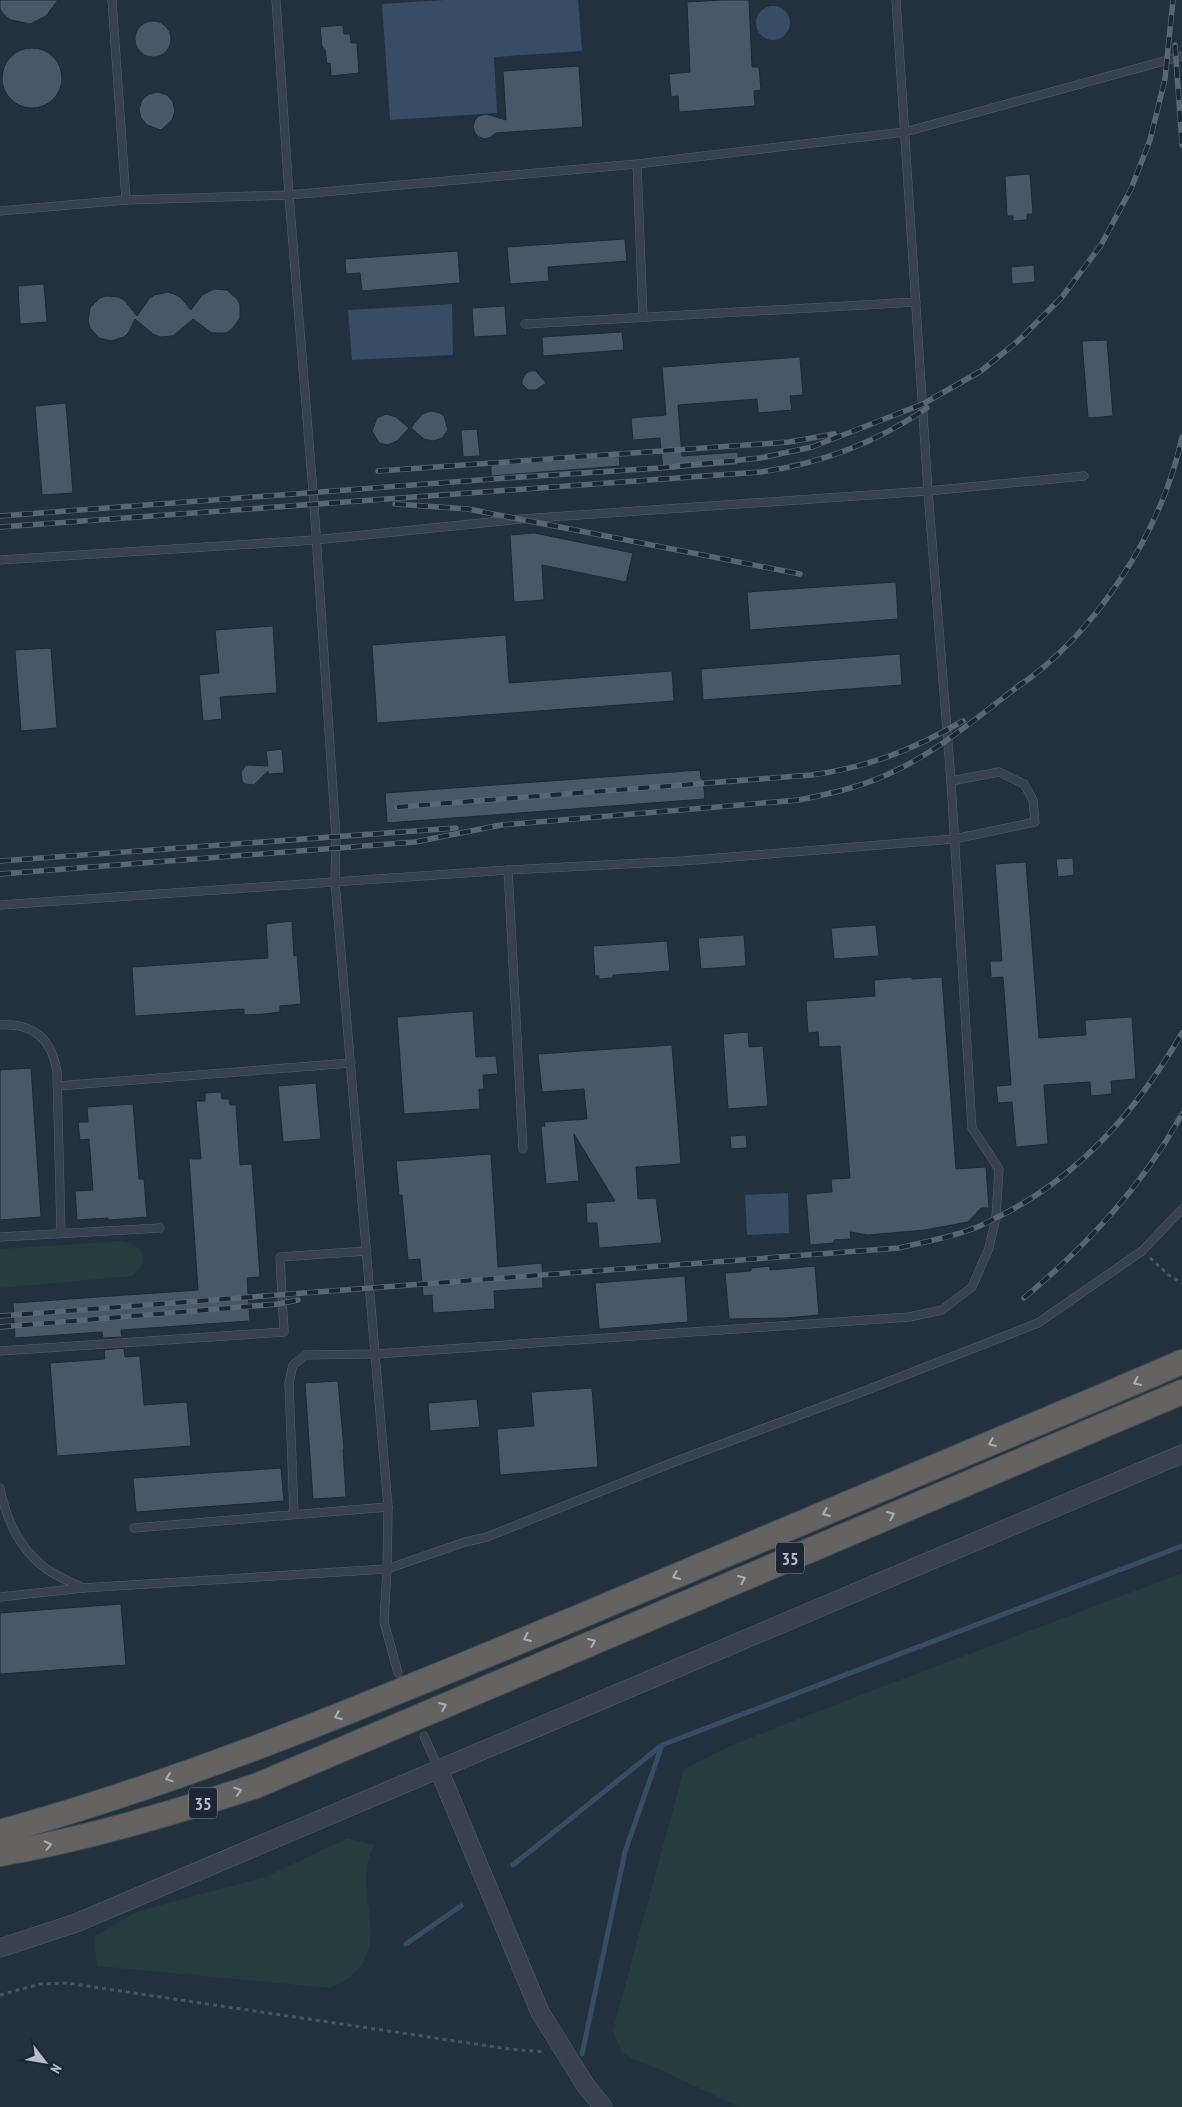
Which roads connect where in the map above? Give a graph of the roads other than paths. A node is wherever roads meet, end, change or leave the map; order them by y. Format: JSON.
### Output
{"nodes":[{"id":1,"x":112,"y":0,"type":"edge"},
{"id":2,"x":276,"y":0,"type":"edge"},
{"id":3,"x":896,"y":0,"type":"edge"},
{"id":4,"x":1182,"y":56,"type":"edge"},
{"id":5,"x":905,"y":132,"type":"junction"},
{"id":6,"x":637,"y":164,"type":"junction"},
{"id":7,"x":289,"y":195,"type":"junction"},
{"id":8,"x":126,"y":200,"type":"junction"},
{"id":9,"x":0,"y":211,"type":"edge"},
{"id":10,"x":916,"y":302,"type":"junction"},
{"id":11,"x":643,"y":317,"type":"junction"},
{"id":12,"x":525,"y":324,"type":"dead end"},
{"id":13,"x":1084,"y":476,"type":"dead end"},
{"id":14,"x":928,"y":491,"type":"junction"},
{"id":15,"x":316,"y":540,"type":"junction"},
{"id":16,"x":0,"y":560,"type":"edge"},
{"id":17,"x":951,"y":781,"type":"junction"},
{"id":18,"x":954,"y":839,"type":"junction"},
{"id":19,"x":508,"y":870,"type":"junction"},
{"id":20,"x":336,"y":882,"type":"junction"},
{"id":21,"x":0,"y":905,"type":"edge"},
{"id":22,"x":0,"y":1025,"type":"edge"},
{"id":23,"x":351,"y":1063,"type":"junction"},
{"id":24,"x":57,"y":1086,"type":"junction"},
{"id":25,"x":523,"y":1149,"type":"dead end"},
{"id":26,"x":1182,"y":1209,"type":"edge"},
{"id":27,"x":160,"y":1228,"type":"dead end"},
{"id":28,"x":61,"y":1233,"type":"junction"},
{"id":29,"x":0,"y":1237,"type":"edge"},
{"id":30,"x":367,"y":1251,"type":"junction"},
{"id":31,"x":0,"y":1351,"type":"edge"},
{"id":32,"x":376,"y":1354,"type":"junction"},
{"id":33,"x":1182,"y":1362,"type":"edge"},
{"id":34,"x":1182,"y":1392,"type":"edge"},
{"id":35,"x":1182,"y":1454,"type":"edge"},
{"id":36,"x":0,"y":1488,"type":"edge"},
{"id":37,"x":388,"y":1506,"type":"junction"},
{"id":38,"x":294,"y":1514,"type":"junction"},
{"id":39,"x":134,"y":1528,"type":"dead end"},
{"id":40,"x":388,"y":1569,"type":"junction"},
{"id":41,"x":83,"y":1588,"type":"junction"},
{"id":42,"x":0,"y":1597,"type":"edge"},
{"id":43,"x":398,"y":1673,"type":"dead end"},
{"id":44,"x":424,"y":1736,"type":"dead end"},
{"id":45,"x":439,"y":1770,"type":"junction"},
{"id":46,"x":0,"y":1832,"type":"edge"},
{"id":47,"x":0,"y":1854,"type":"edge"},
{"id":48,"x":0,"y":1948,"type":"edge"},
{"id":49,"x":602,"y":2107,"type":"edge"}],
"edges":[{"from":1,"to":8,"type":"lane"},
{"from":2,"to":7,"type":"lane"},
{"from":3,"to":5,"type":"lane"},
{"from":4,"to":5,"type":"lane"},
{"from":5,"to":6,"type":"lane"},
{"from":5,"to":10,"type":"lane"},
{"from":6,"to":7,"type":"lane"},
{"from":6,"to":11,"type":"lane"},
{"from":7,"to":8,"type":"lane"},
{"from":7,"to":15,"type":"lane"},
{"from":8,"to":9,"type":"lane"},
{"from":10,"to":11,"type":"lane"},
{"from":10,"to":14,"type":"lane"},
{"from":11,"to":12,"type":"lane"},
{"from":13,"to":14,"type":"lane"},
{"from":14,"to":15,"type":"lane"},
{"from":14,"to":17,"type":"lane"},
{"from":15,"to":16,"type":"lane"},
{"from":15,"to":20,"type":"lane"},
{"from":17,"to":18,"type":"lane"},
{"from":17,"to":18,"type":"lane"},
{"from":18,"to":19,"type":"lane"},
{"from":18,"to":32,"type":"lane"},
{"from":19,"to":20,"type":"lane"},
{"from":19,"to":25,"type":"lane"},
{"from":20,"to":21,"type":"lane"},
{"from":20,"to":23,"type":"lane"},
{"from":22,"to":24,"type":"lane"},
{"from":23,"to":24,"type":"lane"},
{"from":23,"to":30,"type":"lane"},
{"from":24,"to":28,"type":"lane"},
{"from":26,"to":40,"type":"lane"},
{"from":27,"to":28,"type":"lane"},
{"from":28,"to":29,"type":"lane"},
{"from":30,"to":31,"type":"lane"},
{"from":30,"to":32,"type":"lane"},
{"from":32,"to":37,"type":"lane"},
{"from":32,"to":38,"type":"lane"},
{"from":33,"to":46,"type":"highway","number":"35","one_way":true},
{"from":47,"to":34,"type":"highway","number":"35","one_way":true},
{"from":35,"to":45,"type":"street"},
{"from":36,"to":41,"type":"lane"},
{"from":37,"to":38,"type":"lane"},
{"from":37,"to":40,"type":"lane"},
{"from":38,"to":39,"type":"lane"},
{"from":40,"to":41,"type":"lane"},
{"from":40,"to":43,"type":"lane"},
{"from":41,"to":42,"type":"lane"},
{"from":44,"to":45,"type":"lane"},
{"from":45,"to":48,"type":"street"},
{"from":45,"to":49,"type":"street"}]}
